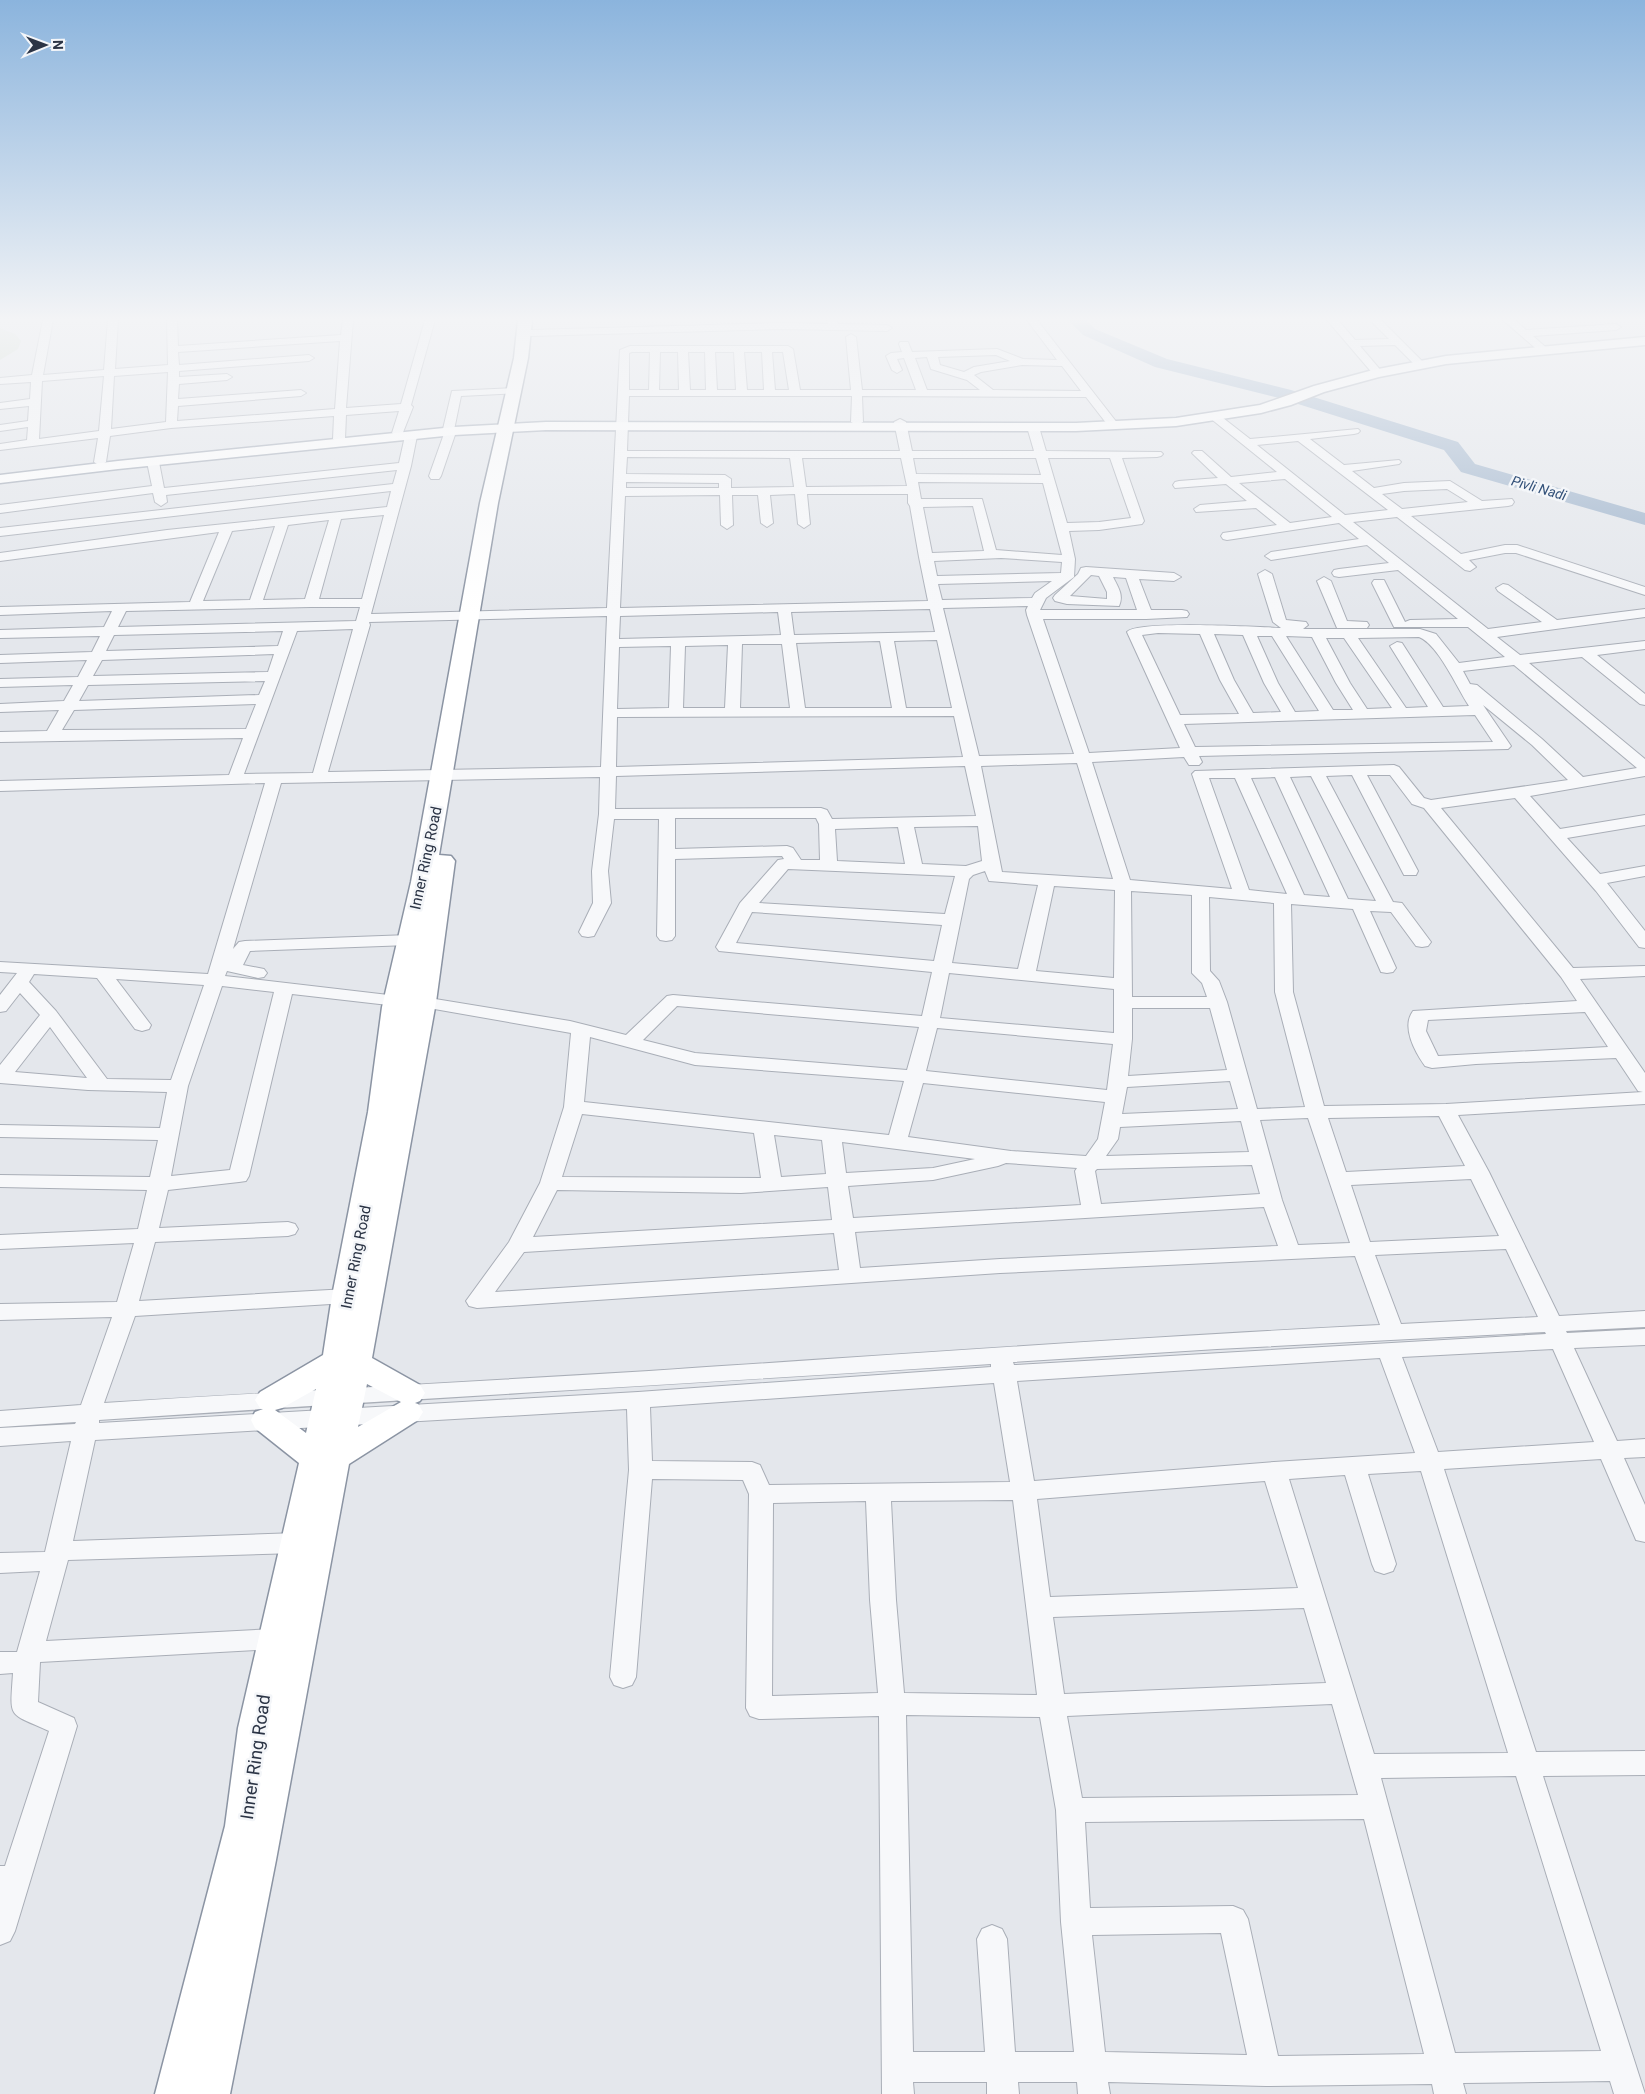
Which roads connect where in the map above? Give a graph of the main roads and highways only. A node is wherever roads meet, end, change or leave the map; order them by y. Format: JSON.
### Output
{"nodes":[{"id":1,"x":512,"y":418,"type":"edge"},
{"id":2,"x":513,"y":418,"type":"edge"},
{"id":3,"x":1203,"y":418,"type":"edge"},
{"id":4,"x":623,"y":423,"type":"junction"},
{"id":5,"x":900,"y":424,"type":"junction"},
{"id":6,"x":1112,"y":424,"type":"junction"},
{"id":7,"x":511,"y":426,"type":"junction"},
{"id":8,"x":404,"y":434,"type":"junction"},
{"id":9,"x":0,"y":477,"type":"edge"},
{"id":10,"x":451,"y":776,"type":"junction"},
{"id":11,"x":406,"y":998,"type":"junction"},
{"id":12,"x":346,"y":1363,"type":"junction"},
{"id":13,"x":325,"y":1459,"type":"junction"},
{"id":14,"x":177,"y":2094,"type":"edge"},
{"id":15,"x":208,"y":2094,"type":"edge"}],
"edges":[{"from":1,"to":7,"type":"highway","name":"Inner Ring Road"},
{"from":2,"to":7,"type":"highway","name":"Inner Ring Road"},
{"from":3,"to":6,"type":"main road"},
{"from":4,"to":5,"type":"main road"},
{"from":4,"to":5,"type":"main road"},
{"from":4,"to":7,"type":"main road"},
{"from":5,"to":6,"type":"main road"},
{"from":5,"to":6,"type":"main road"},
{"from":7,"to":8,"type":"main road"},
{"from":7,"to":10,"type":"highway","name":"Inner Ring Road"},
{"from":8,"to":9,"type":"main road"},
{"from":8,"to":9,"type":"main road"},
{"from":10,"to":11,"type":"highway","name":"Inner Ring Road"},
{"from":10,"to":11,"type":"highway","name":"Inner Ring Road"},
{"from":11,"to":12,"type":"highway","name":"Inner Ring Road"},
{"from":11,"to":12,"type":"highway","name":"Inner Ring Road"},
{"from":12,"to":13,"type":"highway","name":"Inner Ring Road"},
{"from":12,"to":13,"type":"highway"},
{"from":12,"to":13,"type":"highway"},
{"from":13,"to":14,"type":"highway","name":"Inner Ring Road"},
{"from":13,"to":15,"type":"highway","name":"Inner Ring Road"}]}
